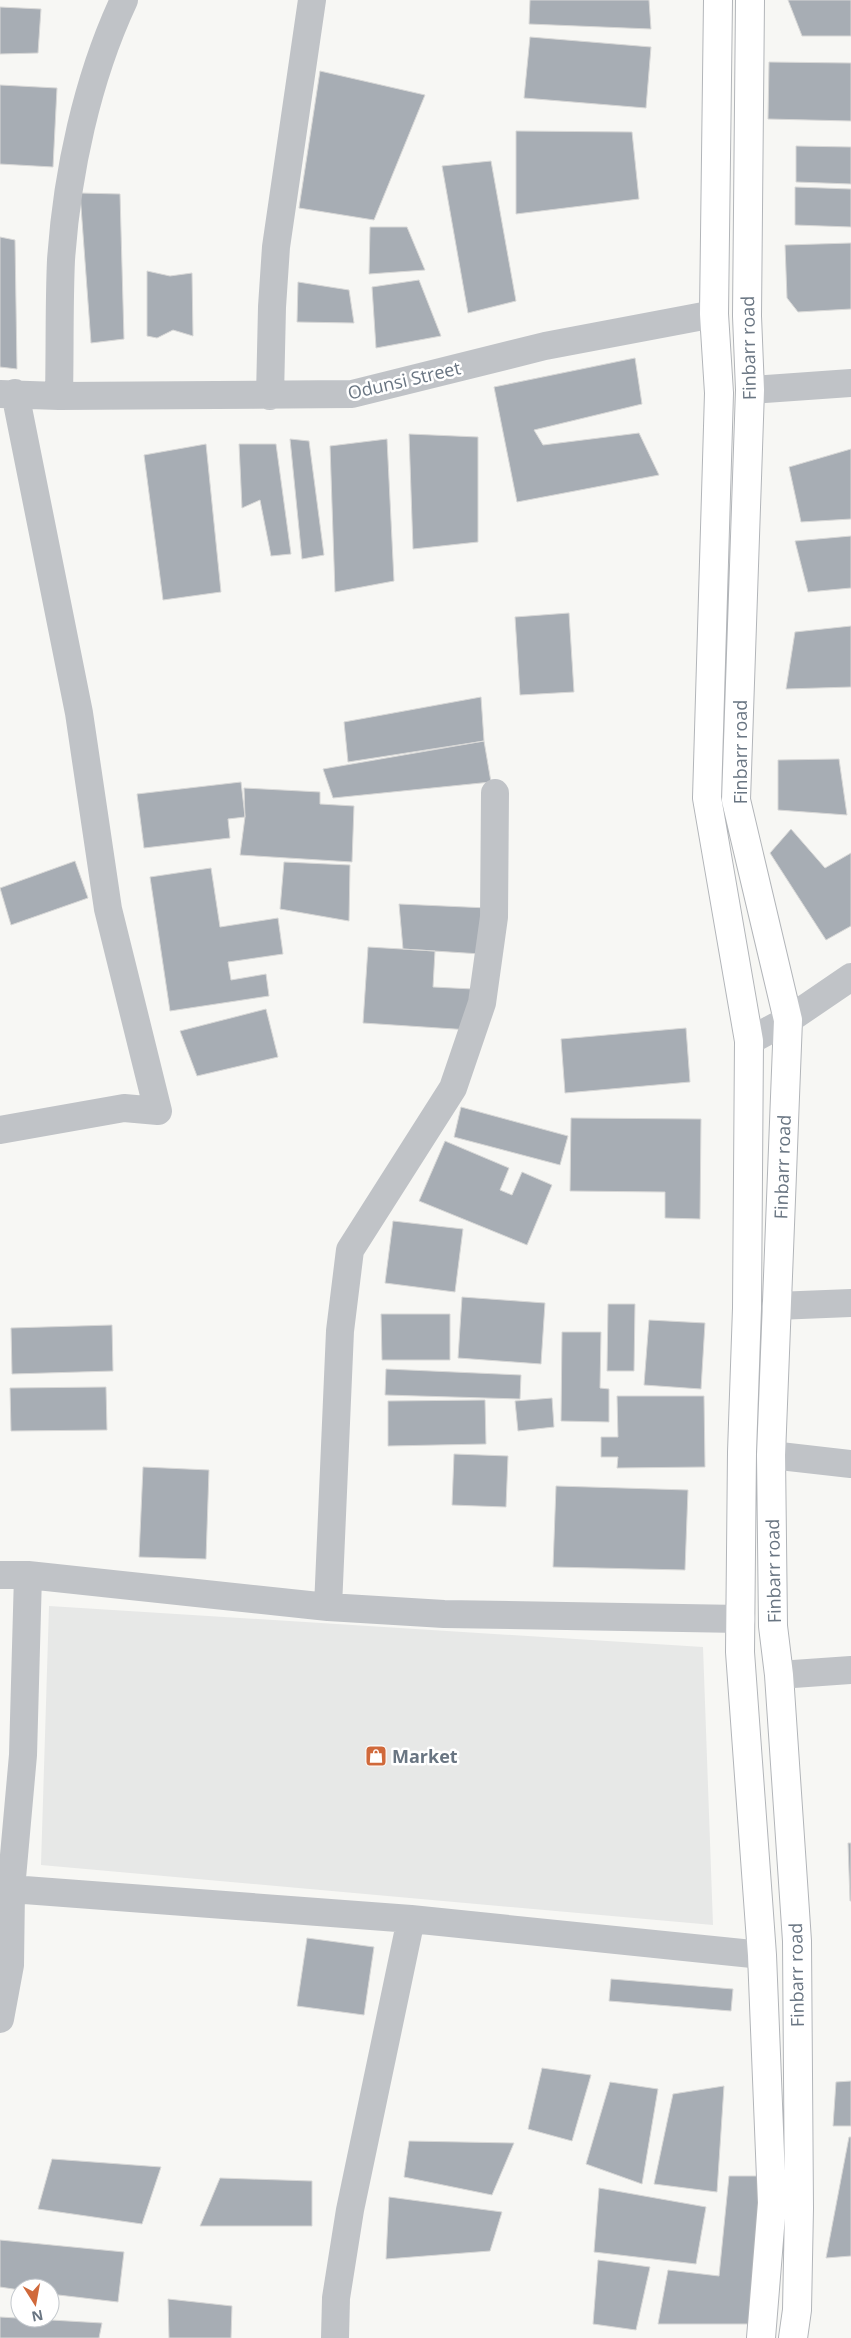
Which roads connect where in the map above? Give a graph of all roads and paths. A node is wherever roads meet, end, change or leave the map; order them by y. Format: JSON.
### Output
{"nodes":[{"id":1,"x":124,"y":0,"type":"edge"},
{"id":2,"x":312,"y":0,"type":"edge"},
{"id":3,"x":718,"y":0,"type":"edge"},
{"id":4,"x":750,"y":0,"type":"edge"},
{"id":5,"x":714,"y":314,"type":"junction"},
{"id":6,"x":851,"y":383,"type":"edge"},
{"id":7,"x":750,"y":390,"type":"junction"},
{"id":8,"x":8,"y":394,"type":"edge"},
{"id":9,"x":59,"y":396,"type":"junction"},
{"id":10,"x":270,"y":396,"type":"junction"},
{"id":11,"x":495,"y":794,"type":"dead end"},
{"id":12,"x":851,"y":977,"type":"edge"},
{"id":13,"x":788,"y":1020,"type":"junction"},
{"id":14,"x":749,"y":1042,"type":"junction"},
{"id":15,"x":0,"y":1130,"type":"edge"},
{"id":16,"x":851,"y":1303,"type":"edge"},
{"id":17,"x":776,"y":1306,"type":"junction"},
{"id":18,"x":771,"y":1455,"type":"junction"},
{"id":19,"x":851,"y":1464,"type":"edge"},
{"id":20,"x":28,"y":1575,"type":"junction"},
{"id":21,"x":0,"y":1576,"type":"edge"},
{"id":22,"x":328,"y":1607,"type":"junction"},
{"id":23,"x":741,"y":1619,"type":"junction"},
{"id":24,"x":851,"y":1670,"type":"edge"},
{"id":25,"x":779,"y":1675,"type":"junction"},
{"id":26,"x":11,"y":1889,"type":"junction"},
{"id":27,"x":412,"y":1919,"type":"junction"},
{"id":28,"x":762,"y":1955,"type":"junction"},
{"id":29,"x":0,"y":2019,"type":"edge"},
{"id":30,"x":335,"y":2338,"type":"edge"},
{"id":31,"x":761,"y":2338,"type":"edge"},
{"id":32,"x":793,"y":2338,"type":"edge"}],
"edges":[{"from":1,"to":9,"type":"street"},
{"from":2,"to":10,"type":"street"},
{"from":3,"to":5,"type":"main road","name":"Finbarr road"},
{"from":4,"to":7,"type":"main road","name":"Finbarr road"},
{"from":5,"to":10,"type":"street","name":"Odunsi Street"},
{"from":5,"to":14,"type":"main road","name":"Finbarr road"},
{"from":6,"to":7,"type":"street"},
{"from":7,"to":13,"type":"main road","name":"Finbarr road"},
{"from":8,"to":9,"type":"street","name":"Odunsi Street"},
{"from":8,"to":15,"type":"street"},
{"from":9,"to":10,"type":"street","name":"Odunsi Street"},
{"from":11,"to":22,"type":"street"},
{"from":12,"to":13,"type":"street"},
{"from":13,"to":14,"type":"street"},
{"from":13,"to":17,"type":"main road","name":"Finbarr road"},
{"from":14,"to":23,"type":"main road","name":"Finbarr road"},
{"from":16,"to":17,"type":"street"},
{"from":17,"to":18,"type":"main road","name":"Finbarr road"},
{"from":18,"to":19,"type":"street"},
{"from":18,"to":25,"type":"main road","name":"Finbarr road"},
{"from":20,"to":21,"type":"street"},
{"from":20,"to":22,"type":"street"},
{"from":20,"to":26,"type":"street"},
{"from":22,"to":23,"type":"street"},
{"from":23,"to":28,"type":"main road","name":"Finbarr road"},
{"from":24,"to":25,"type":"street"},
{"from":25,"to":32,"type":"main road","name":"Finbarr road"},
{"from":26,"to":27,"type":"street"},
{"from":26,"to":29,"type":"street"},
{"from":27,"to":28,"type":"street"},
{"from":27,"to":30,"type":"street"},
{"from":28,"to":31,"type":"main road","name":"Finbarr road"}]}
